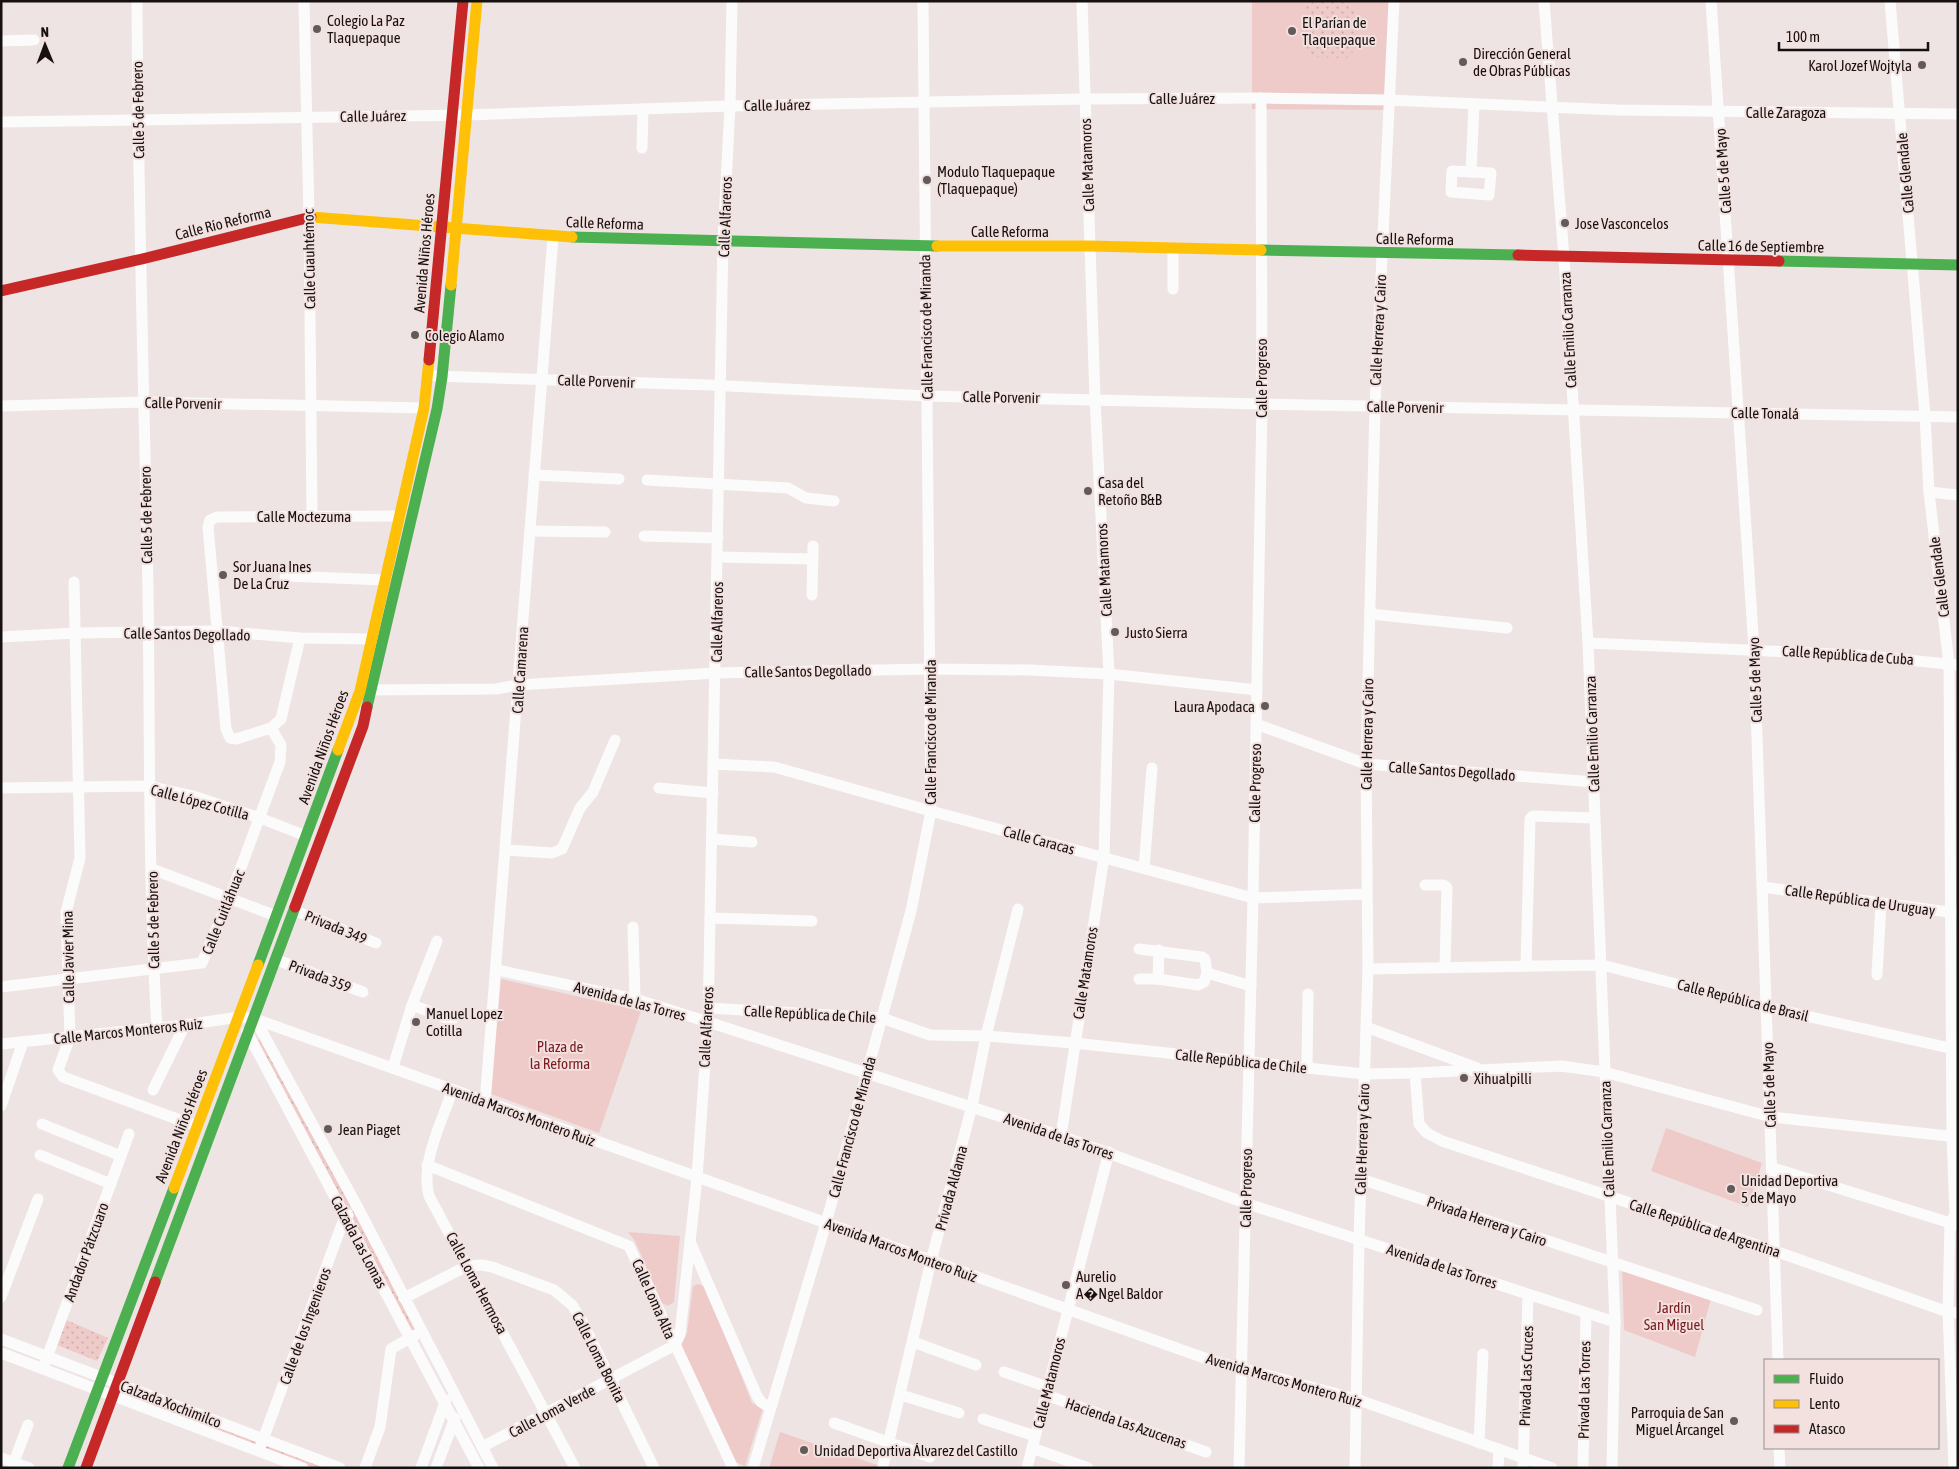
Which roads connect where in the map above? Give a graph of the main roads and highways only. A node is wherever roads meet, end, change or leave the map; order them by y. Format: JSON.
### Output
{"nodes":[{"id":1,"x":463,"y":1,"type":"edge"},
{"id":2,"x":477,"y":1,"type":"edge"},
{"id":3,"x":442,"y":228,"type":"junction"},
{"id":4,"x":456,"y":229,"type":"junction"},
{"id":5,"x":1564,"y":258,"type":"joint"},
{"id":6,"x":1958,"y":265,"type":"edge"},
{"id":7,"x":1,"y":291,"type":"edge"},
{"id":8,"x":68,"y":1468,"type":"edge"},
{"id":9,"x":86,"y":1468,"type":"edge"}],
"edges":[{"from":1,"to":3,"type":"main road","name":"Avenida Niños Héroes"},
{"from":2,"to":4,"type":"main road","name":"Avenida Niños Héroes"},
{"from":3,"to":4,"type":"main road","name":"Calle Río Reforma"},
{"from":3,"to":7,"type":"main road","name":"Calle Río Reforma"},
{"from":3,"to":8,"type":"main road","name":"Avenida Niños Héroes"},
{"from":4,"to":5,"type":"main road","name":"Calle Reforma"},
{"from":4,"to":9,"type":"main road","name":"Avenida Niños Héroes"},
{"from":5,"to":6,"type":"main road","name":"Calle 16 de Septiembre"}]}
